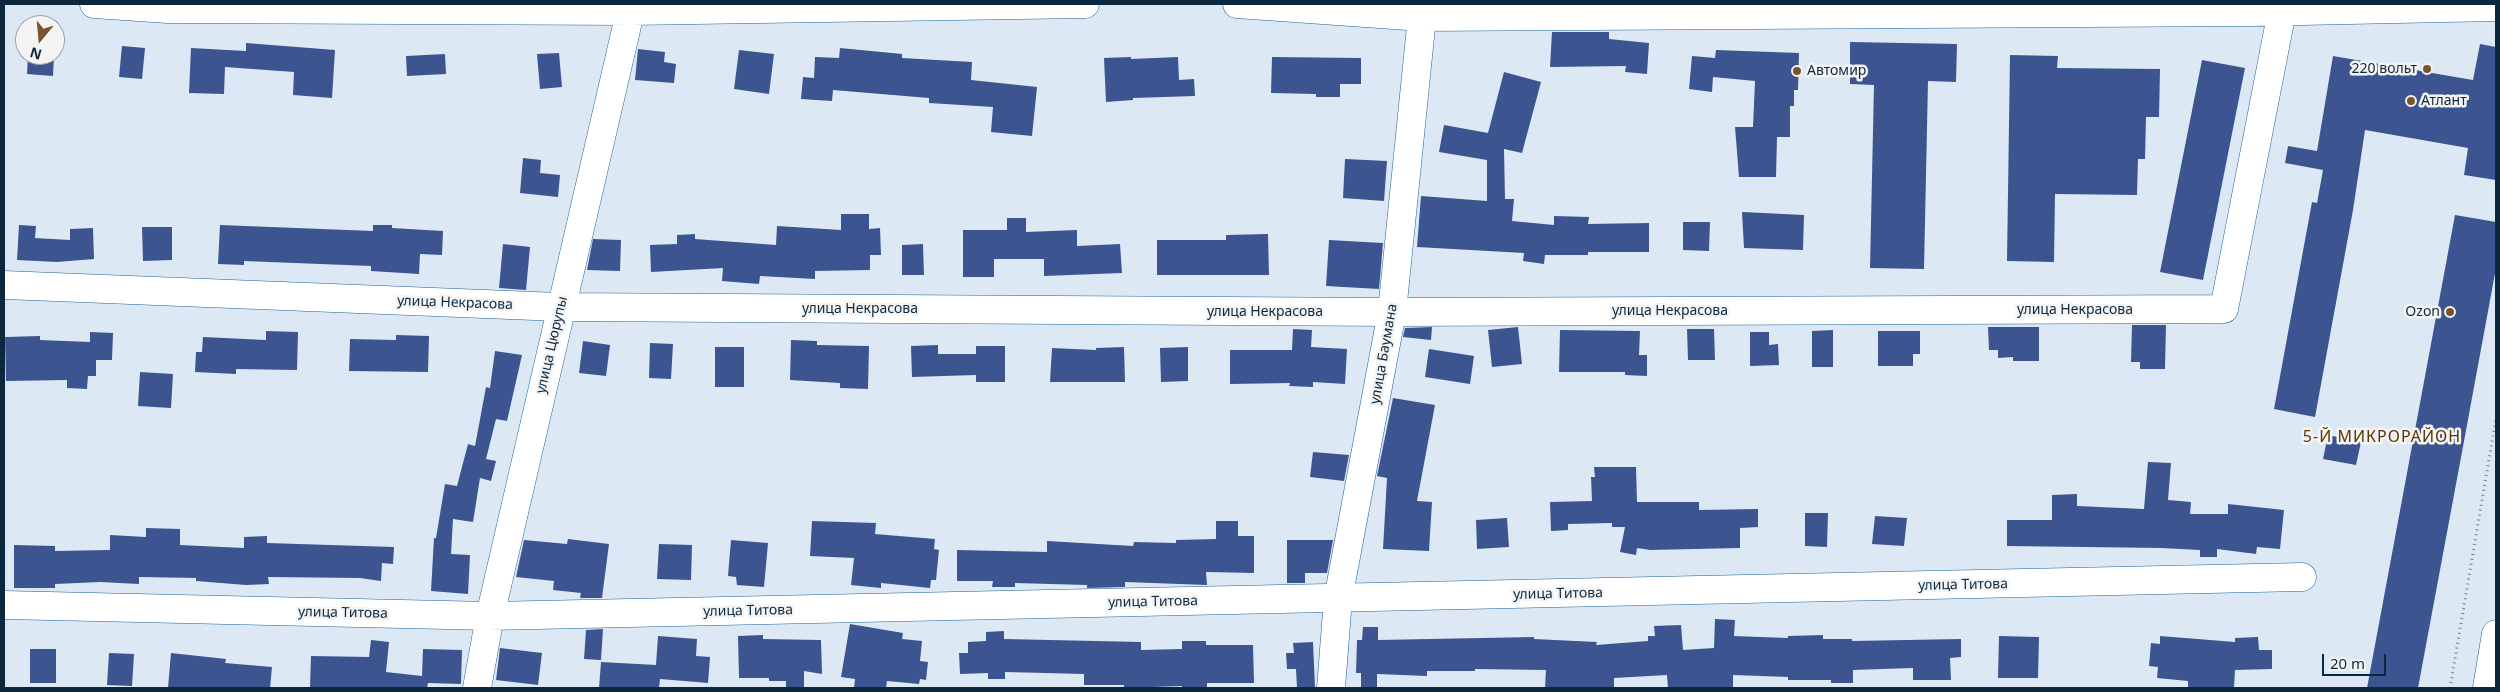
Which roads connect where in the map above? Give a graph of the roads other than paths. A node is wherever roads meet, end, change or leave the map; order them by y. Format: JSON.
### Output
{"nodes":[{"id":1,"x":94,"y":4,"type":"edge"},
{"id":2,"x":1085,"y":4,"type":"edge"},
{"id":3,"x":1237,"y":4,"type":"edge"},
{"id":4,"x":746,"y":6,"type":"edge"},
{"id":5,"x":631,"y":7,"type":"edge"},
{"id":6,"x":2496,"y":7,"type":"edge"},
{"id":7,"x":1908,"y":8,"type":"edge"},
{"id":8,"x":2252,"y":8,"type":"edge"},
{"id":9,"x":1546,"y":9,"type":"edge"},
{"id":10,"x":1768,"y":9,"type":"edge"},
{"id":11,"x":2282,"y":11,"type":"junction"},
{"id":12,"x":1422,"y":17,"type":"junction"},
{"id":13,"x":4,"y":285,"type":"edge"},
{"id":14,"x":560,"y":307,"type":"junction"},
{"id":15,"x":1392,"y":312,"type":"junction"},
{"id":16,"x":2302,"y":577,"type":"dead end"},
{"id":17,"x":1338,"y":599,"type":"junction"},
{"id":18,"x":4,"y":604,"type":"edge"},
{"id":19,"x":490,"y":616,"type":"junction"},
{"id":20,"x":2496,"y":634,"type":"edge"},
{"id":21,"x":477,"y":688,"type":"edge"},
{"id":22,"x":1330,"y":688,"type":"edge"},
{"id":23,"x":2487,"y":688,"type":"edge"}],
"edges":[{"from":1,"to":5,"type":"street"},
{"from":2,"to":4,"type":"street"},
{"from":3,"to":12,"type":"street"},
{"from":4,"to":5,"type":"street"},
{"from":5,"to":14,"type":"street","name":"улица Цюрупы"},
{"from":6,"to":11,"type":"street"},
{"from":7,"to":8,"type":"street"},
{"from":7,"to":10,"type":"street"},
{"from":8,"to":11,"type":"street"},
{"from":9,"to":10,"type":"street"},
{"from":9,"to":12,"type":"street"},
{"from":11,"to":15,"type":"street","name":"улица Некрасова"},
{"from":12,"to":15,"type":"street","name":"улица Баумана"},
{"from":13,"to":14,"type":"street","name":"улица Некрасова"},
{"from":14,"to":15,"type":"street","name":"улица Некрасова"},
{"from":14,"to":19,"type":"street","name":"улица Цюрупы"},
{"from":15,"to":17,"type":"street","name":"улица Баумана"},
{"from":16,"to":17,"type":"street","name":"улица Титова"},
{"from":17,"to":19,"type":"street","name":"улица Титова"},
{"from":17,"to":22,"type":"street","name":"улица Баумана"},
{"from":18,"to":19,"type":"street","name":"улица Титова"},
{"from":19,"to":21,"type":"street","name":"улица Цюрупы"},
{"from":20,"to":23,"type":"street"}]}
